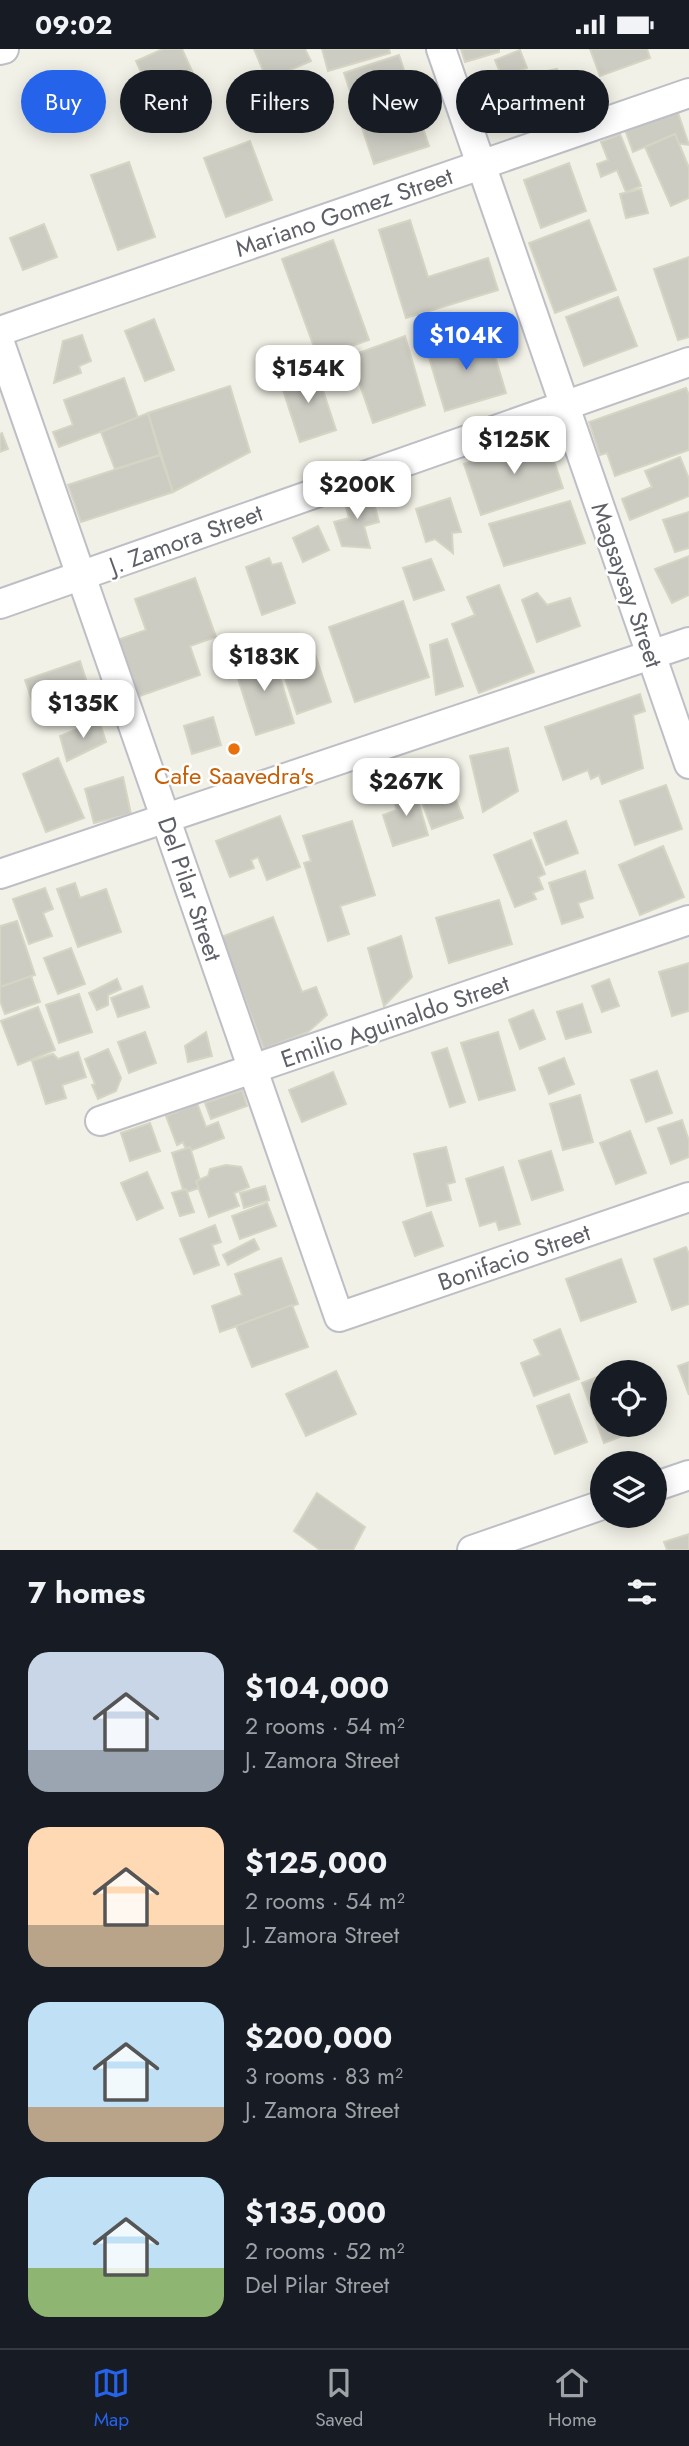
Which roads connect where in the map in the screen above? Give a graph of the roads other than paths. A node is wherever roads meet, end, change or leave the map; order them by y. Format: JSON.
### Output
{"nodes":[{"id":1,"x":440,"y":49,"type":"edge"},
{"id":2,"x":689,"y":93,"type":"edge"},
{"id":3,"x":481,"y":165,"type":"junction"},
{"id":4,"x":0,"y":331,"type":"edge"},
{"id":5,"x":0,"y":343,"type":"edge"},
{"id":6,"x":689,"y":362,"type":"edge"},
{"id":7,"x":564,"y":405,"type":"junction"},
{"id":8,"x":81,"y":576,"type":"junction"},
{"id":9,"x":0,"y":604,"type":"edge"},
{"id":10,"x":689,"y":642,"type":"edge"},
{"id":11,"x":651,"y":655,"type":"junction"},
{"id":12,"x":689,"y":764,"type":"edge"},
{"id":13,"x":165,"y":818,"type":"junction"},
{"id":14,"x":0,"y":874,"type":"edge"},
{"id":15,"x":689,"y":921,"type":"edge"},
{"id":16,"x":253,"y":1069,"type":"junction"},
{"id":17,"x":100,"y":1121,"type":"dead end"},
{"id":18,"x":689,"y":1198,"type":"edge"},
{"id":19,"x":339,"y":1317,"type":"joint"},
{"id":20,"x":689,"y":1475,"type":"edge"},
{"id":21,"x":667,"y":1483,"type":"edge"},
{"id":22,"x":590,"y":1509,"type":"edge"},
{"id":23,"x":472,"y":1550,"type":"edge"}],
"edges":[{"from":1,"to":3,"type":"street","name":"Magsaysay Street"},
{"from":2,"to":3,"type":"street","name":"Mariano Gomez Street"},
{"from":3,"to":4,"type":"street","name":"Mariano Gomez Street"},
{"from":3,"to":7,"type":"street","name":"Magsaysay Street"},
{"from":5,"to":8,"type":"street","name":"Del Pilar Street"},
{"from":6,"to":7,"type":"street","name":"J. Zamora Street"},
{"from":7,"to":8,"type":"street","name":"J. Zamora Street"},
{"from":7,"to":11,"type":"street","name":"Magsaysay Street"},
{"from":8,"to":9,"type":"street","name":"J. Zamora Street"},
{"from":8,"to":13,"type":"street","name":"Del Pilar Street"},
{"from":10,"to":11,"type":"street"},
{"from":11,"to":12,"type":"street","name":"Magsaysay Street"},
{"from":11,"to":13,"type":"street"},
{"from":13,"to":14,"type":"street"},
{"from":13,"to":16,"type":"street","name":"Del Pilar Street"},
{"from":15,"to":16,"type":"street","name":"Emilio Aguinaldo Street"},
{"from":16,"to":17,"type":"street","name":"Emilio Aguinaldo Street"},
{"from":16,"to":19,"type":"street","name":"Del Pilar Street"},
{"from":18,"to":19,"type":"street","name":"Bonifacio Street"},
{"from":20,"to":21,"type":"street"},
{"from":22,"to":23,"type":"street"}]}
